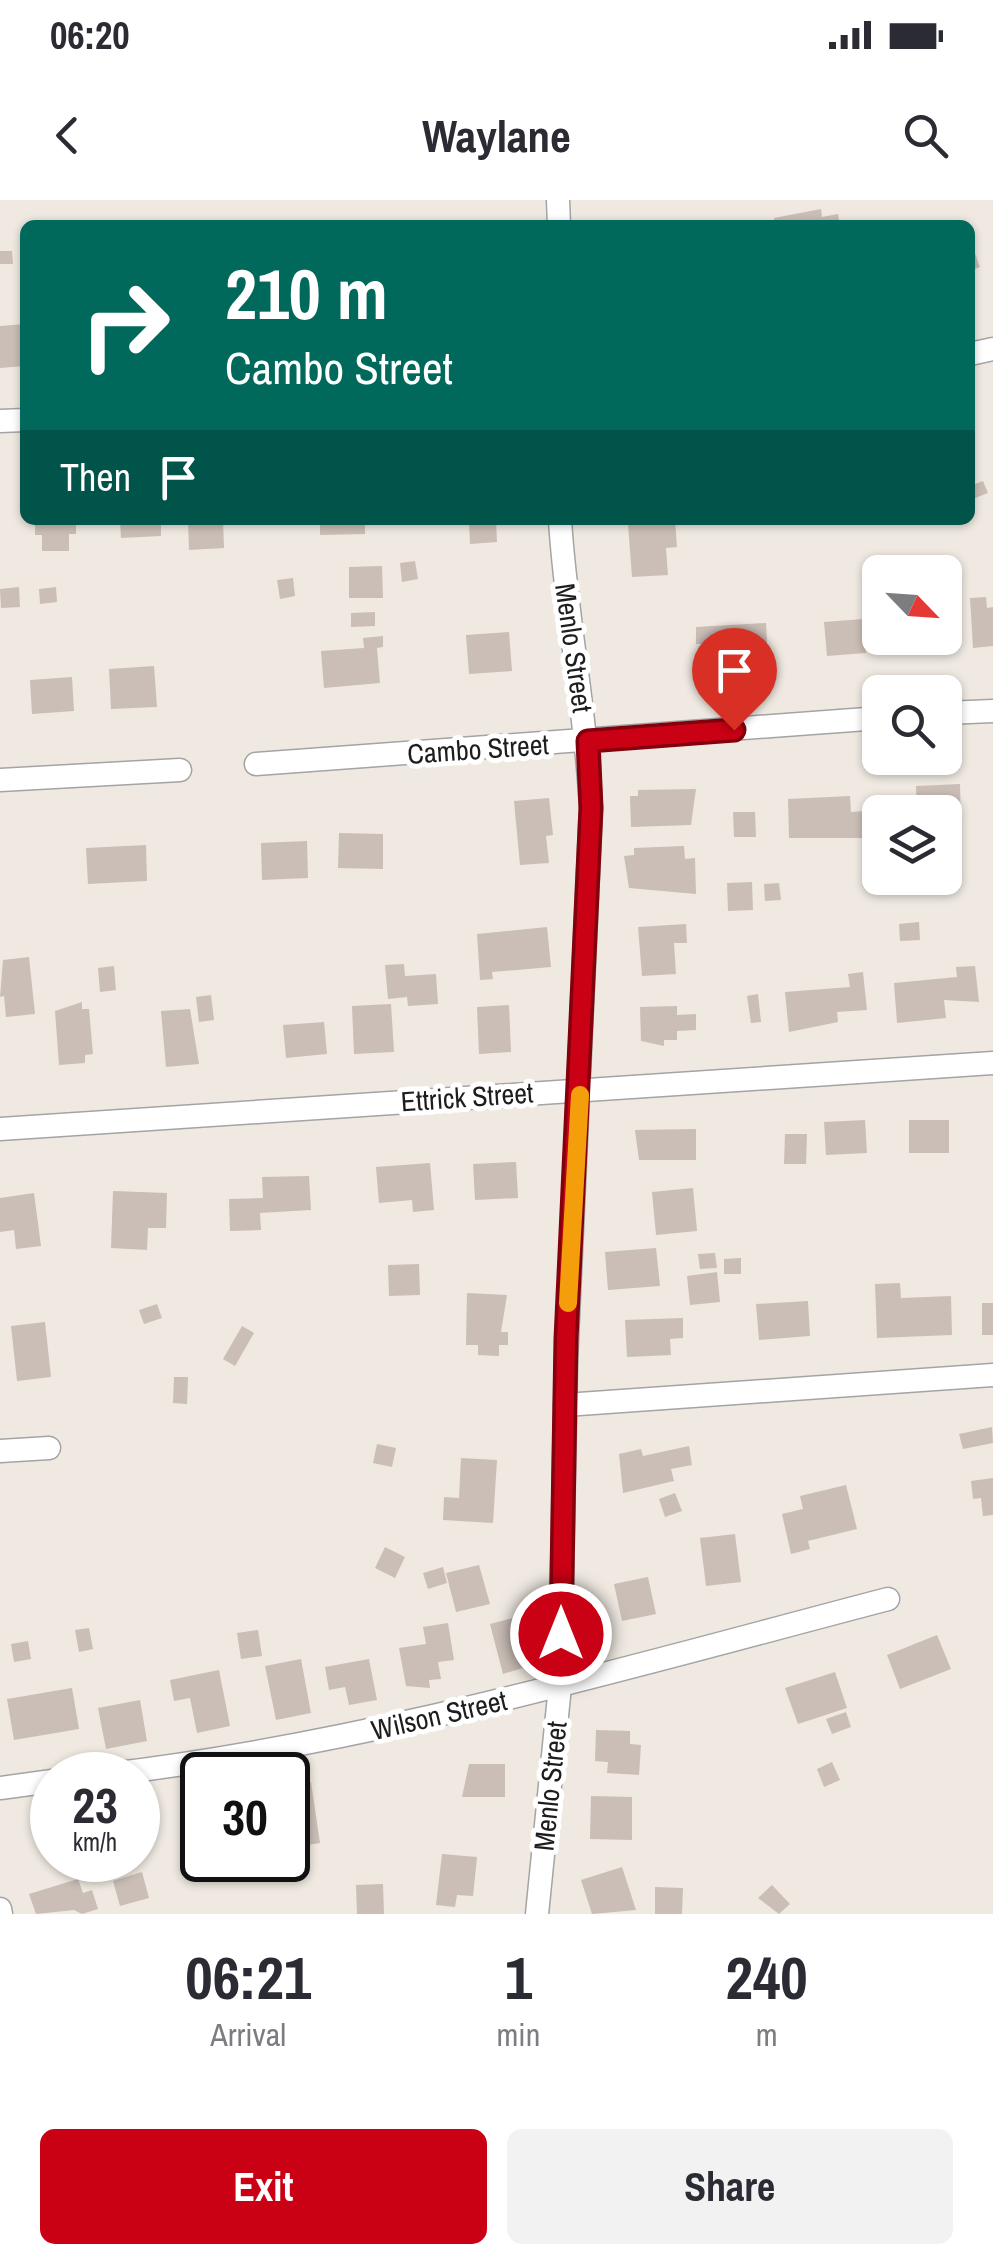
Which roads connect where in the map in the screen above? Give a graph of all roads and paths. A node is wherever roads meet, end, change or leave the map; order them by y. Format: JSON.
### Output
{"nodes":[{"id":1,"x":560,"y":525,"type":"edge"},
{"id":2,"x":993,"y":710,"type":"edge"},
{"id":3,"x":962,"y":712,"type":"edge"},
{"id":4,"x":862,"y":719,"type":"edge"},
{"id":5,"x":588,"y":741,"type":"junction"},
{"id":6,"x":256,"y":764,"type":"dead end"},
{"id":7,"x":180,"y":770,"type":"dead end"},
{"id":8,"x":0,"y":780,"type":"edge"},
{"id":9,"x":993,"y":1063,"type":"edge"},
{"id":10,"x":581,"y":1090,"type":"junction"},
{"id":11,"x":0,"y":1129,"type":"edge"},
{"id":12,"x":993,"y":1375,"type":"edge"},
{"id":13,"x":564,"y":1404,"type":"junction"},
{"id":14,"x":50,"y":1448,"type":"dead end"},
{"id":15,"x":0,"y":1450,"type":"edge"},
{"id":16,"x":888,"y":1599,"type":"dead end"},
{"id":17,"x":560,"y":1686,"type":"junction"},
{"id":18,"x":160,"y":1766,"type":"edge"},
{"id":19,"x":30,"y":1784,"type":"edge"},
{"id":20,"x":0,"y":1788,"type":"edge"},
{"id":21,"x":536,"y":1914,"type":"edge"}],
"edges":[{"from":1,"to":5,"type":"street","name":"Menlo Street"},
{"from":2,"to":3,"type":"street"},
{"from":4,"to":5,"type":"street","name":"Cambo Street"},
{"from":5,"to":6,"type":"street","name":"Cambo Street"},
{"from":5,"to":10,"type":"street","name":"Menlo Street"},
{"from":7,"to":8,"type":"street"},
{"from":9,"to":10,"type":"street","name":"Ettrick Street"},
{"from":10,"to":11,"type":"street","name":"Ettrick Street"},
{"from":10,"to":13,"type":"street","name":"Menlo Street"},
{"from":12,"to":13,"type":"street"},
{"from":13,"to":17,"type":"street","name":"Menlo Street"},
{"from":14,"to":15,"type":"street"},
{"from":16,"to":17,"type":"street","name":"Wilson Street"},
{"from":17,"to":18,"type":"street","name":"Wilson Street"},
{"from":17,"to":21,"type":"street","name":"Menlo Street"},
{"from":19,"to":20,"type":"street"}]}
